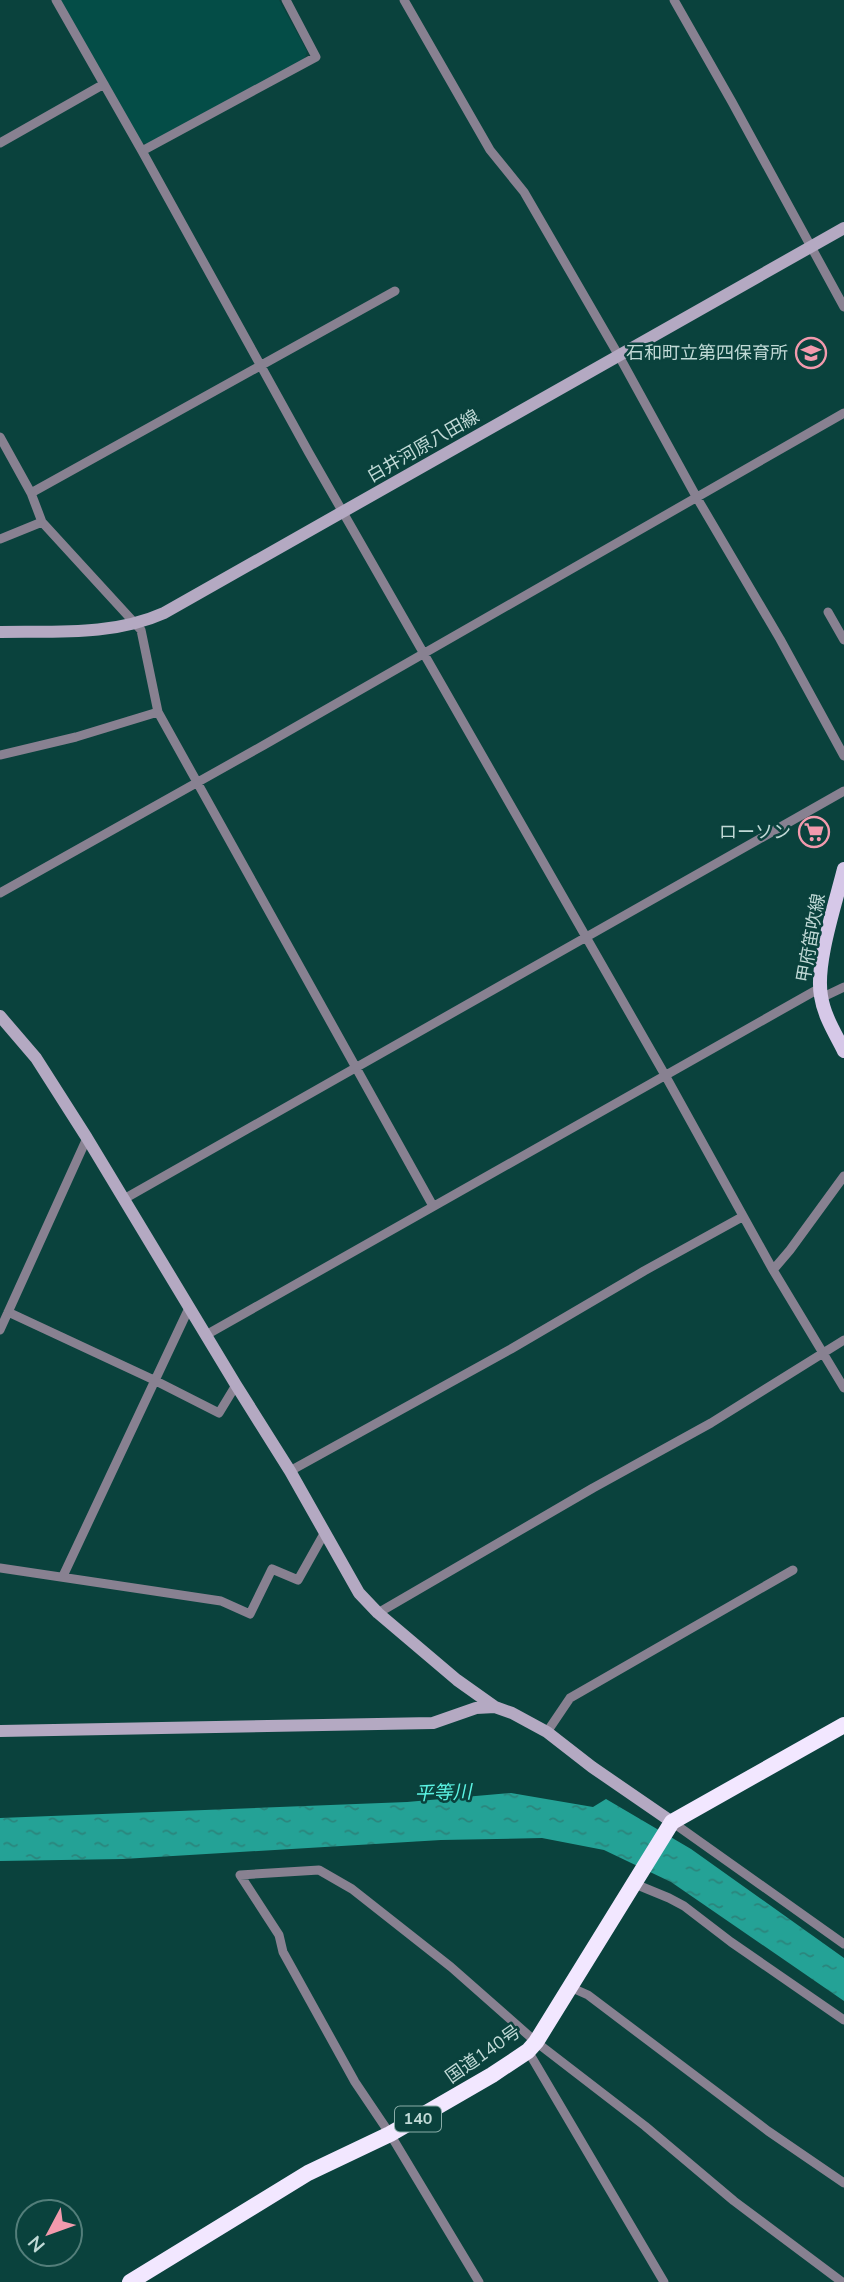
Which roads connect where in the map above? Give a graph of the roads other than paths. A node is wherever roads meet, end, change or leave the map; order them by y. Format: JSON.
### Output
{"nodes":[{"id":1,"x":56,"y":0,"type":"edge"},
{"id":2,"x":286,"y":0,"type":"edge"},
{"id":3,"x":404,"y":0,"type":"edge"},
{"id":4,"x":674,"y":0,"type":"edge"},
{"id":5,"x":104,"y":84,"type":"junction"},
{"id":6,"x":0,"y":143,"type":"edge"},
{"id":7,"x":142,"y":151,"type":"junction"},
{"id":8,"x":844,"y":229,"type":"edge"},
{"id":9,"x":812,"y":247,"type":"junction"},
{"id":10,"x":395,"y":290,"type":"dead end"},
{"id":11,"x":844,"y":307,"type":"edge"},
{"id":12,"x":619,"y":356,"type":"junction"},
{"id":13,"x":261,"y":365,"type":"junction"},
{"id":14,"x":844,"y":412,"type":"edge"},
{"id":15,"x":0,"y":437,"type":"edge"},
{"id":16,"x":31,"y":493,"type":"junction"},
{"id":17,"x":697,"y":498,"type":"junction"},
{"id":18,"x":344,"y":511,"type":"junction"},
{"id":19,"x":42,"y":522,"type":"junction"},
{"id":20,"x":0,"y":539,"type":"edge"},
{"id":21,"x":828,"y":612,"type":"dead end"},
{"id":22,"x":134,"y":624,"type":"junction"},
{"id":23,"x":0,"y":632,"type":"edge"},
{"id":24,"x":844,"y":640,"type":"edge"},
{"id":25,"x":423,"y":653,"type":"junction"},
{"id":26,"x":158,"y":712,"type":"junction"},
{"id":27,"x":0,"y":755,"type":"edge"},
{"id":28,"x":844,"y":756,"type":"edge"},
{"id":29,"x":196,"y":783,"type":"junction"},
{"id":30,"x":844,"y":792,"type":"edge"},
{"id":31,"x":844,"y":869,"type":"edge"},
{"id":32,"x":0,"y":893,"type":"edge"},
{"id":33,"x":586,"y":938,"type":"junction"},
{"id":34,"x":844,"y":987,"type":"edge"},
{"id":35,"x":820,"y":993,"type":"junction"},
{"id":36,"x":0,"y":1016,"type":"edge"},
{"id":37,"x":844,"y":1051,"type":"edge"},
{"id":38,"x":356,"y":1067,"type":"junction"},
{"id":39,"x":665,"y":1075,"type":"junction"},
{"id":40,"x":88,"y":1138,"type":"junction"},
{"id":41,"x":844,"y":1176,"type":"edge"},
{"id":42,"x":124,"y":1199,"type":"junction"},
{"id":43,"x":433,"y":1206,"type":"junction"},
{"id":44,"x":742,"y":1217,"type":"junction"},
{"id":45,"x":773,"y":1270,"type":"junction"},
{"id":46,"x":189,"y":1308,"type":"junction"},
{"id":47,"x":8,"y":1312,"type":"junction"},
{"id":48,"x":0,"y":1330,"type":"edge"},
{"id":49,"x":206,"y":1335,"type":"junction"},
{"id":50,"x":844,"y":1340,"type":"edge"},
{"id":51,"x":824,"y":1352,"type":"junction"},
{"id":52,"x":154,"y":1380,"type":"junction"},
{"id":53,"x":236,"y":1385,"type":"junction"},
{"id":54,"x":844,"y":1388,"type":"edge"},
{"id":55,"x":290,"y":1471,"type":"junction"},
{"id":56,"x":325,"y":1532,"type":"junction"},
{"id":57,"x":0,"y":1568,"type":"edge"},
{"id":58,"x":793,"y":1570,"type":"dead end"},
{"id":59,"x":63,"y":1576,"type":"junction"},
{"id":60,"x":378,"y":1613,"type":"junction"},
{"id":61,"x":495,"y":1707,"type":"junction"},
{"id":62,"x":844,"y":1725,"type":"edge"},
{"id":63,"x":0,"y":1731,"type":"edge"},
{"id":64,"x":547,"y":1732,"type":"junction"},
{"id":65,"x":671,"y":1824,"type":"junction"},
{"id":66,"x":636,"y":1883,"type":"junction"},
{"id":67,"x":844,"y":1944,"type":"edge"},
{"id":68,"x":570,"y":1987,"type":"junction"},
{"id":69,"x":844,"y":2020,"type":"edge"},
{"id":70,"x":532,"y":2047,"type":"junction"},
{"id":71,"x":390,"y":2134,"type":"junction"},
{"id":72,"x":844,"y":2183,"type":"edge"},
{"id":73,"x":130,"y":2282,"type":"edge"},
{"id":74,"x":479,"y":2282,"type":"edge"},
{"id":75,"x":664,"y":2282,"type":"edge"},
{"id":76,"x":842,"y":2282,"type":"edge"}],
"edges":[{"from":1,"to":5,"type":"street"},
{"from":2,"to":7,"type":"street"},
{"from":3,"to":12,"type":"street"},
{"from":4,"to":9,"type":"street"},
{"from":5,"to":6,"type":"street"},
{"from":5,"to":7,"type":"street"},
{"from":7,"to":13,"type":"street"},
{"from":8,"to":9,"type":"street","name":"白井河原八田線"},
{"from":9,"to":11,"type":"street"},
{"from":9,"to":12,"type":"street","name":"白井河原八田線"},
{"from":10,"to":13,"type":"street"},
{"from":12,"to":17,"type":"street"},
{"from":12,"to":18,"type":"street","name":"白井河原八田線"},
{"from":13,"to":16,"type":"street"},
{"from":13,"to":18,"type":"street"},
{"from":14,"to":17,"type":"street"},
{"from":15,"to":16,"type":"street"},
{"from":16,"to":19,"type":"street"},
{"from":17,"to":25,"type":"street"},
{"from":17,"to":28,"type":"street"},
{"from":18,"to":22,"type":"street","name":"白井河原八田線"},
{"from":18,"to":25,"type":"street"},
{"from":19,"to":20,"type":"street"},
{"from":19,"to":22,"type":"street"},
{"from":21,"to":24,"type":"street"},
{"from":22,"to":23,"type":"street","name":"白井河原八田線"},
{"from":22,"to":26,"type":"street"},
{"from":25,"to":29,"type":"street"},
{"from":25,"to":33,"type":"street"},
{"from":26,"to":27,"type":"street"},
{"from":26,"to":29,"type":"street"},
{"from":29,"to":32,"type":"street"},
{"from":29,"to":38,"type":"street"},
{"from":30,"to":33,"type":"street"},
{"from":31,"to":35,"type":"main road","name":"甲府笛吹線"},
{"from":33,"to":38,"type":"street"},
{"from":33,"to":39,"type":"street"},
{"from":34,"to":35,"type":"street"},
{"from":35,"to":37,"type":"main road","name":"甲府笛吹線"},
{"from":35,"to":39,"type":"street"},
{"from":36,"to":40,"type":"street"},
{"from":38,"to":42,"type":"street"},
{"from":38,"to":43,"type":"street"},
{"from":39,"to":43,"type":"street"},
{"from":39,"to":44,"type":"street"},
{"from":40,"to":42,"type":"street"},
{"from":40,"to":47,"type":"street"},
{"from":41,"to":45,"type":"street"},
{"from":42,"to":46,"type":"street"},
{"from":43,"to":49,"type":"street"},
{"from":44,"to":45,"type":"street"},
{"from":44,"to":55,"type":"street"},
{"from":45,"to":51,"type":"street"},
{"from":46,"to":49,"type":"street"},
{"from":46,"to":52,"type":"street"},
{"from":47,"to":48,"type":"street"},
{"from":47,"to":52,"type":"street"},
{"from":49,"to":53,"type":"street"},
{"from":50,"to":51,"type":"street"},
{"from":51,"to":54,"type":"street"},
{"from":51,"to":60,"type":"street"},
{"from":52,"to":53,"type":"street"},
{"from":52,"to":59,"type":"street"},
{"from":53,"to":55,"type":"street"},
{"from":55,"to":56,"type":"street"},
{"from":56,"to":59,"type":"street"},
{"from":56,"to":60,"type":"street"},
{"from":57,"to":59,"type":"street"},
{"from":58,"to":64,"type":"street"},
{"from":60,"to":61,"type":"street"},
{"from":61,"to":63,"type":"street"},
{"from":61,"to":64,"type":"street"},
{"from":62,"to":65,"type":"highway","name":"国道140号","number":"140"},
{"from":64,"to":65,"type":"street"},
{"from":65,"to":66,"type":"highway","name":"国道140号","number":"140"},
{"from":65,"to":67,"type":"street"},
{"from":66,"to":68,"type":"highway","name":"国道140号","number":"140"},
{"from":66,"to":69,"type":"street"},
{"from":68,"to":70,"type":"highway","name":"国道140号","number":"140"},
{"from":68,"to":72,"type":"street"},
{"from":70,"to":71,"type":"highway","name":"国道140号","number":"140"},
{"from":70,"to":71,"type":"street"},
{"from":70,"to":75,"type":"street"},
{"from":70,"to":76,"type":"street"},
{"from":71,"to":73,"type":"highway","name":"国道140号","number":"140"},
{"from":71,"to":74,"type":"street"}]}
